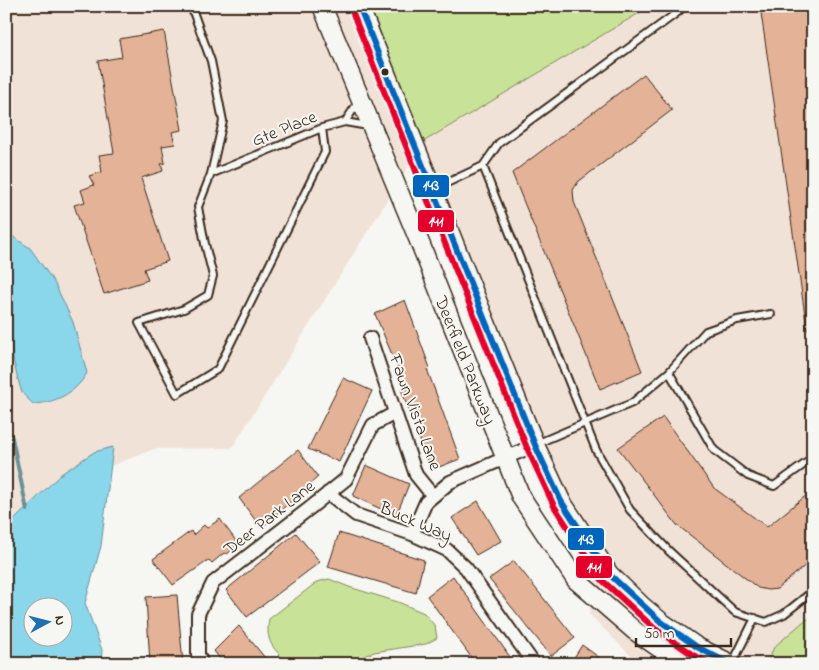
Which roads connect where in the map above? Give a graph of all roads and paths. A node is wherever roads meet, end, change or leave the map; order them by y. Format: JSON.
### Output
{"nodes":[{"id":1,"x":191,"y":6,"type":"edge"},
{"id":2,"x":322,"y":6,"type":"edge"},
{"id":3,"x":359,"y":6,"type":"edge"},
{"id":4,"x":684,"y":6,"type":"edge"},
{"id":5,"x":359,"y":100,"type":"junction"},
{"id":6,"x":344,"y":122,"type":"junction"},
{"id":7,"x":370,"y":127,"type":"junction"},
{"id":8,"x":322,"y":128,"type":"junction"},
{"id":9,"x":483,"y":166,"type":"junction"},
{"id":10,"x":211,"y":174,"type":"junction"},
{"id":11,"x":433,"y":189,"type":"junction"},
{"id":12,"x":771,"y":314,"type":"dead end"},
{"id":13,"x":370,"y":338,"type":"dead end"},
{"id":14,"x":669,"y":372,"type":"junction"},
{"id":15,"x":396,"y":413,"type":"junction"},
{"id":16,"x":586,"y":423,"type":"junction"},
{"id":17,"x":534,"y":445,"type":"junction"},
{"id":18,"x":506,"y":458,"type":"junction"},
{"id":19,"x":813,"y":458,"type":"edge"},
{"id":20,"x":328,"y":493,"type":"junction"},
{"id":21,"x":433,"y":496,"type":"junction"},
{"id":22,"x":412,"y":534,"type":"junction"},
{"id":23,"x":813,"y":591,"type":"edge"},
{"id":24,"x":755,"y":618,"type":"junction"},
{"id":25,"x":202,"y":664,"type":"edge"},
{"id":26,"x":534,"y":664,"type":"edge"},
{"id":27,"x":682,"y":664,"type":"edge"},
{"id":28,"x":731,"y":664,"type":"edge"}],
"edges":[{"from":1,"to":10,"type":"lane"},
{"from":2,"to":5,"type":"main road","name":"Deerfield Parkway"},
{"from":3,"to":11,"type":"main road","name":"Deerfield Parkway"},
{"from":4,"to":9,"type":"lane"},
{"from":5,"to":6,"type":"lane","name":"Gte Place"},
{"from":5,"to":7,"type":"main road","name":"Deerfield Parkway"},
{"from":6,"to":7,"type":"lane"},
{"from":6,"to":8,"type":"lane","name":"Gte Place"},
{"from":7,"to":18,"type":"main road","name":"Deerfield Parkway"},
{"from":8,"to":10,"type":"lane","name":"Gte Place"},
{"from":8,"to":10,"type":"lane"},
{"from":9,"to":11,"type":"lane"},
{"from":9,"to":16,"type":"lane"},
{"from":11,"to":17,"type":"main road","name":"Deerfield Parkway"},
{"from":12,"to":14,"type":"lane"},
{"from":13,"to":15,"type":"street","name":"Fawn Vista Lane"},
{"from":14,"to":16,"type":"lane"},
{"from":14,"to":19,"type":"lane"},
{"from":15,"to":20,"type":"street","name":"Deer Park Lane"},
{"from":15,"to":21,"type":"street","name":"Fawn Vista Lane"},
{"from":16,"to":17,"type":"lane"},
{"from":16,"to":24,"type":"lane"},
{"from":17,"to":18,"type":"street","name":"Fawn Vista Lane"},
{"from":17,"to":28,"type":"main road","name":"Deerfield Parkway"},
{"from":18,"to":21,"type":"street","name":"Fawn Vista Lane"},
{"from":18,"to":27,"type":"main road","name":"Deerfield Parkway"},
{"from":20,"to":22,"type":"street","name":"Buck Way"},
{"from":20,"to":25,"type":"street","name":"Deer Park Lane"},
{"from":21,"to":22,"type":"street","name":"Fawn Vista Lane"},
{"from":22,"to":26,"type":"street","name":"Buck Way"},
{"from":23,"to":24,"type":"lane"},
{"from":24,"to":28,"type":"lane"}]}
